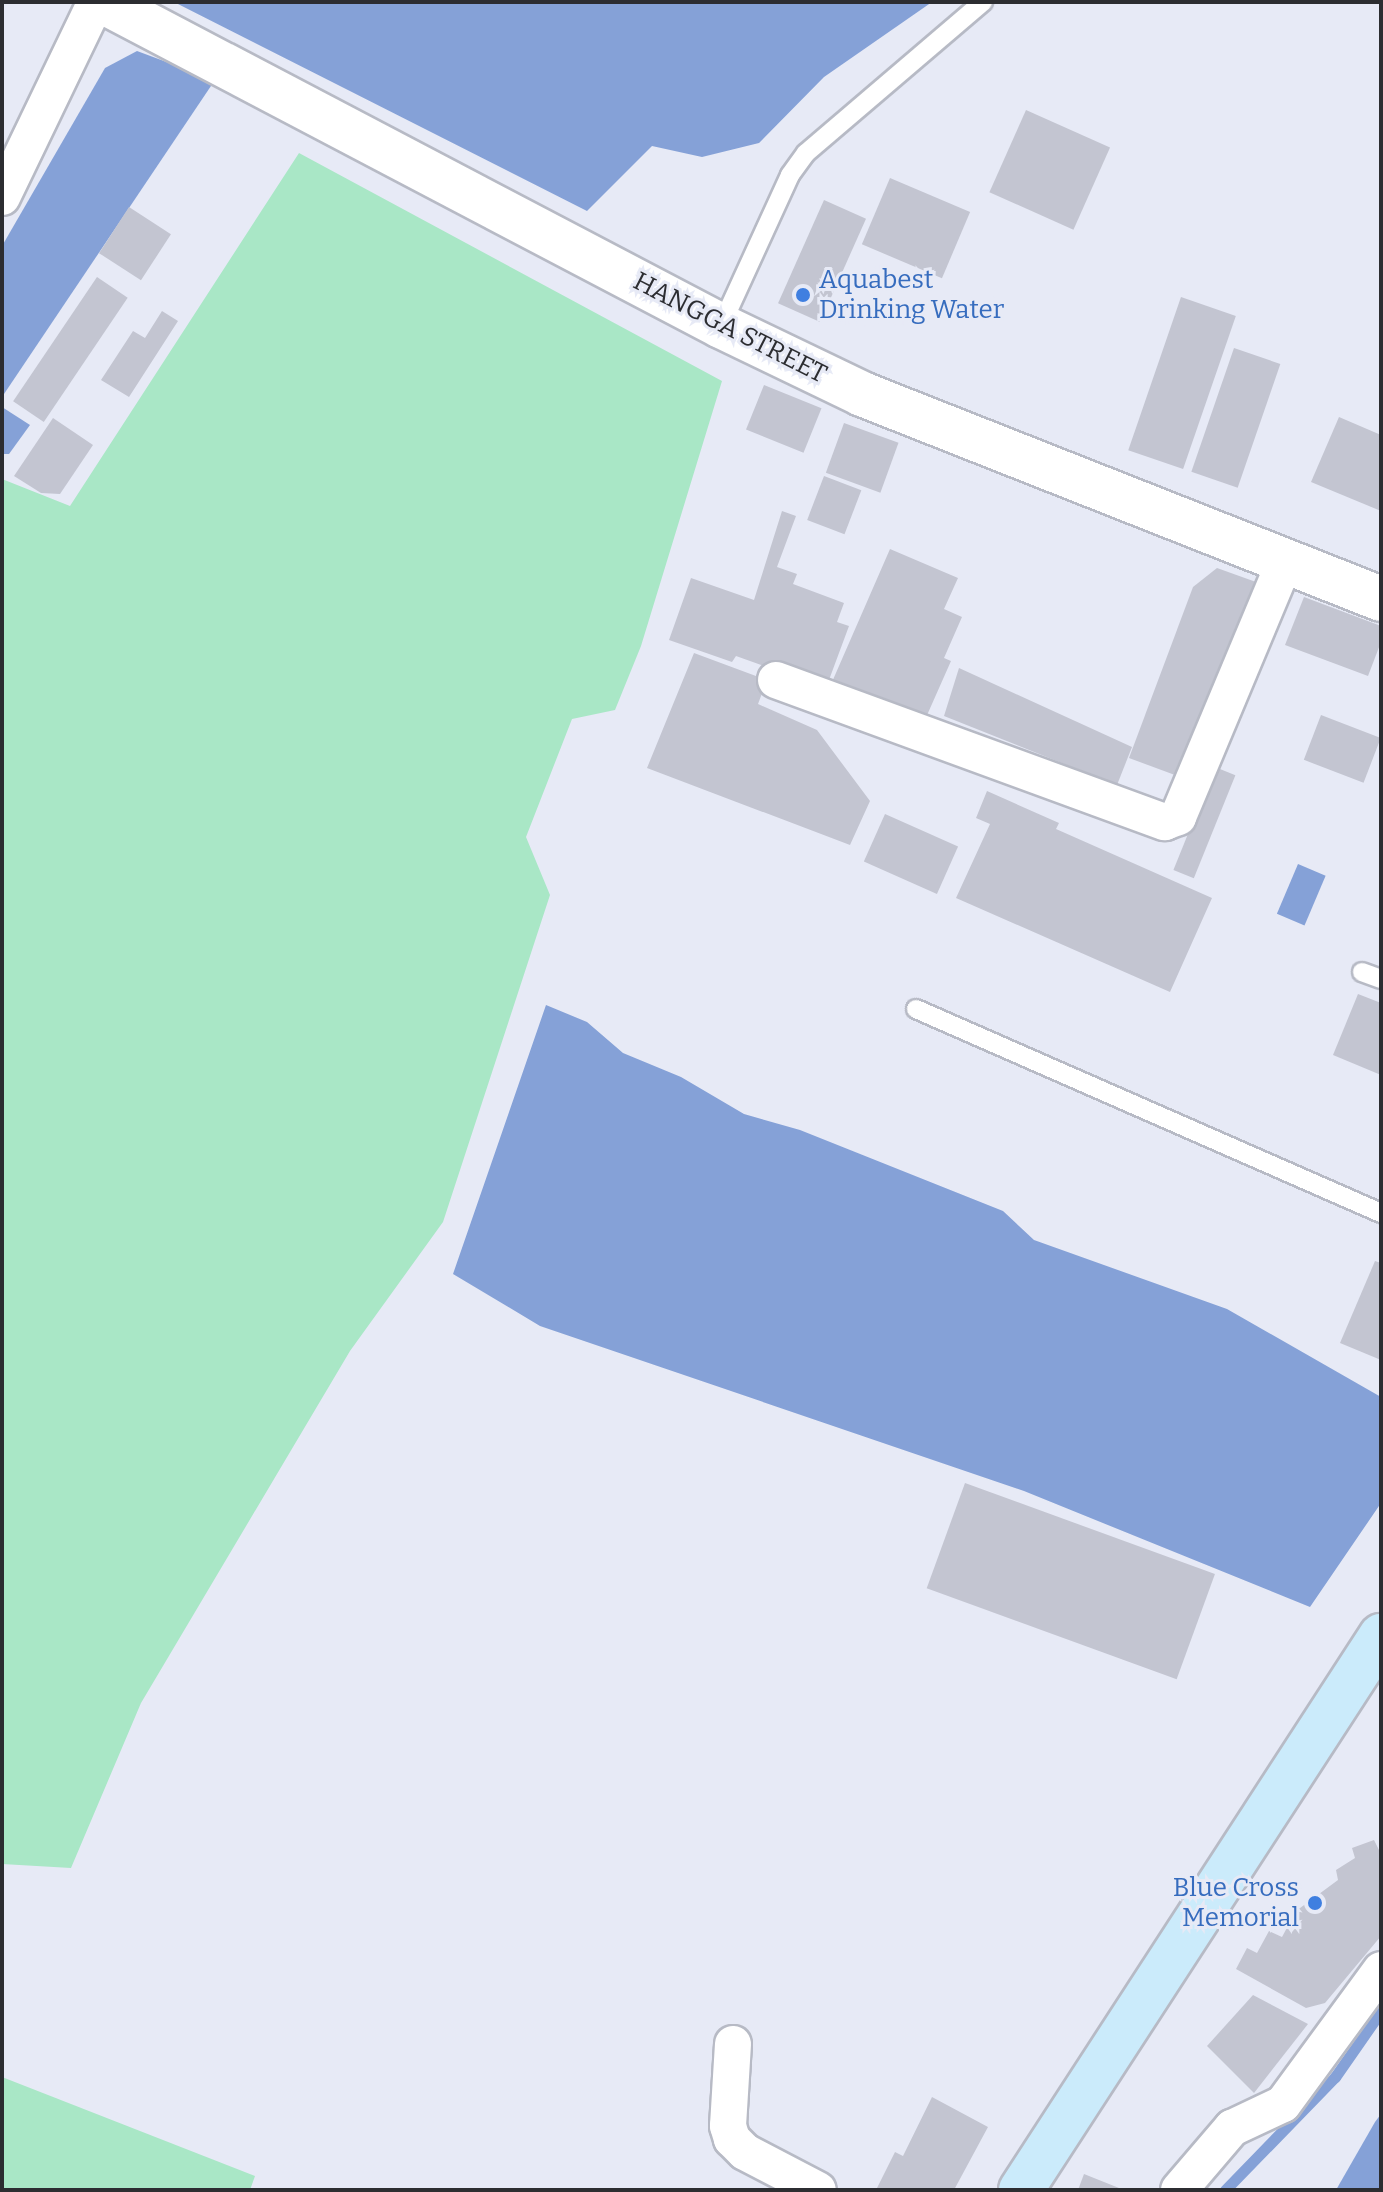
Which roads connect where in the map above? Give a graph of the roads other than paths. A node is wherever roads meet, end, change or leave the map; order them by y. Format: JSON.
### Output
{"nodes":[{"id":1,"x":96,"y":2,"type":"edge"},
{"id":2,"x":104,"y":2,"type":"edge"},
{"id":3,"x":983,"y":2,"type":"edge"},
{"id":4,"x":2,"y":197,"type":"edge"},
{"id":5,"x":721,"y":326,"type":"junction"},
{"id":6,"x":1284,"y":563,"type":"junction"},
{"id":7,"x":1381,"y":599,"type":"edge"},
{"id":8,"x":776,"y":680,"type":"dead end"},
{"id":9,"x":1362,"y":972,"type":"dead end"},
{"id":10,"x":1381,"y":979,"type":"edge"},
{"id":11,"x":916,"y":1009,"type":"dead end"},
{"id":12,"x":1381,"y":1213,"type":"edge"},
{"id":13,"x":1381,"y":1636,"type":"edge"},
{"id":14,"x":1381,"y":1970,"type":"edge"},
{"id":15,"x":733,"y":2044,"type":"dead end"},
{"id":16,"x":818,"y":2190,"type":"edge"},
{"id":17,"x":1021,"y":2190,"type":"edge"},
{"id":18,"x":1179,"y":2190,"type":"edge"}],
"edges":[{"from":1,"to":4,"type":"street"},
{"from":2,"to":5,"type":"street","name":"HANGGA STREET"},
{"from":3,"to":5,"type":"lane"},
{"from":5,"to":6,"type":"street","name":"HANGGA STREET"},
{"from":6,"to":7,"type":"street","name":"HANGGA STREET"},
{"from":6,"to":8,"type":"street"},
{"from":9,"to":10,"type":"lane"},
{"from":11,"to":12,"type":"lane"},
{"from":13,"to":17,"type":"main road"},
{"from":14,"to":18,"type":"street"},
{"from":15,"to":16,"type":"street"}]}
